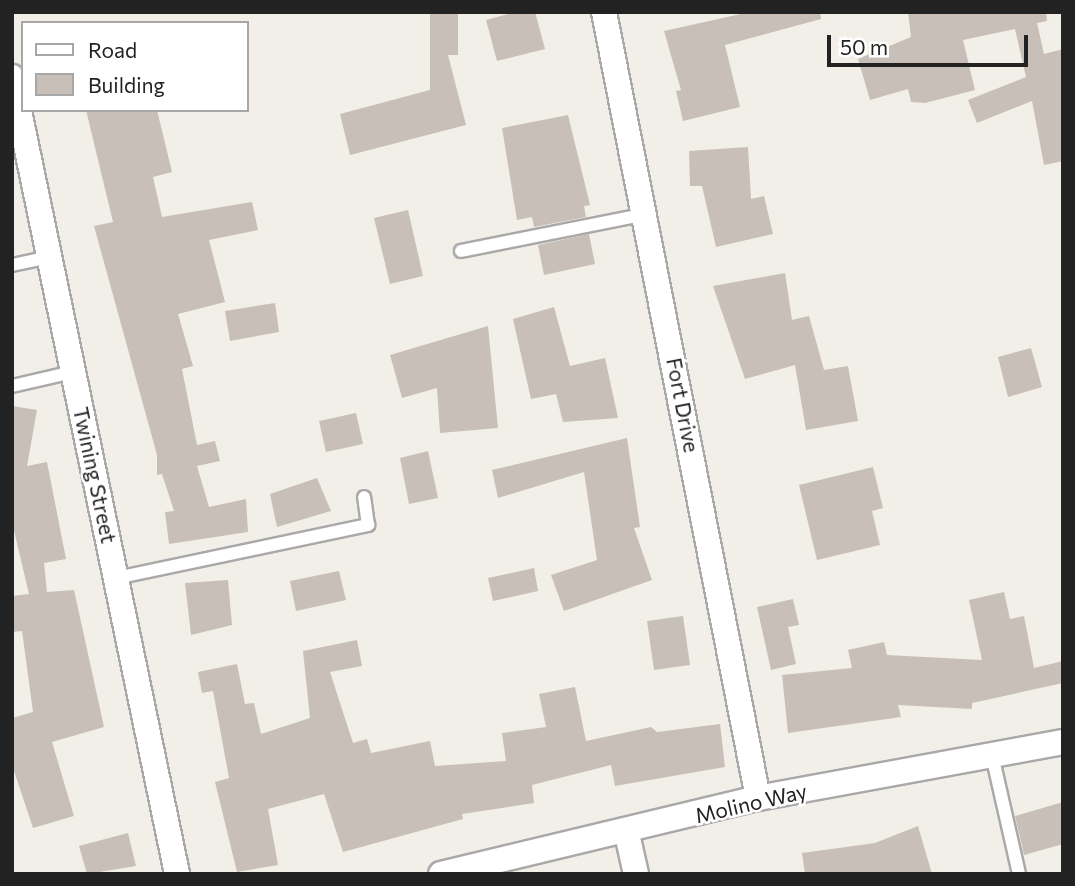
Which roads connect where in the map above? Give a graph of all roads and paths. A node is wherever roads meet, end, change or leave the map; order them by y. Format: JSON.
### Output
{"nodes":[{"id":1,"x":604,"y":12,"type":"edge"},
{"id":2,"x":12,"y":77,"type":"edge"},
{"id":3,"x":646,"y":214,"type":"junction"},
{"id":4,"x":461,"y":251,"type":"dead end"},
{"id":5,"x":49,"y":257,"type":"junction"},
{"id":6,"x":12,"y":265,"type":"edge"},
{"id":7,"x":73,"y":372,"type":"junction"},
{"id":8,"x":12,"y":386,"type":"edge"},
{"id":9,"x":364,"y":497,"type":"dead end"},
{"id":10,"x":116,"y":578,"type":"junction"},
{"id":11,"x":1063,"y":742,"type":"edge"},
{"id":12,"x":992,"y":755,"type":"junction"},
{"id":13,"x":758,"y":798,"type":"junction"},
{"id":14,"x":627,"y":834,"type":"junction"},
{"id":15,"x":177,"y":874,"type":"edge"},
{"id":16,"x":441,"y":874,"type":"edge"},
{"id":17,"x":636,"y":874,"type":"edge"},
{"id":18,"x":1018,"y":874,"type":"edge"}],
"edges":[{"from":1,"to":3,"type":"street","name":"Fort Drive"},
{"from":2,"to":5,"type":"street","name":"Twining Street"},
{"from":3,"to":4,"type":"lane"},
{"from":3,"to":13,"type":"street","name":"Fort Drive"},
{"from":5,"to":6,"type":"lane"},
{"from":5,"to":7,"type":"street","name":"Twining Street"},
{"from":7,"to":8,"type":"lane"},
{"from":7,"to":10,"type":"street","name":"Twining Street"},
{"from":9,"to":10,"type":"lane"},
{"from":10,"to":15,"type":"street","name":"Twining Street"},
{"from":11,"to":12,"type":"street","name":"Molino Way"},
{"from":12,"to":13,"type":"street","name":"Molino Way"},
{"from":12,"to":18,"type":"lane"},
{"from":13,"to":14,"type":"street","name":"Molino Way"},
{"from":14,"to":16,"type":"street","name":"Molino Way"},
{"from":14,"to":17,"type":"street"}]}
